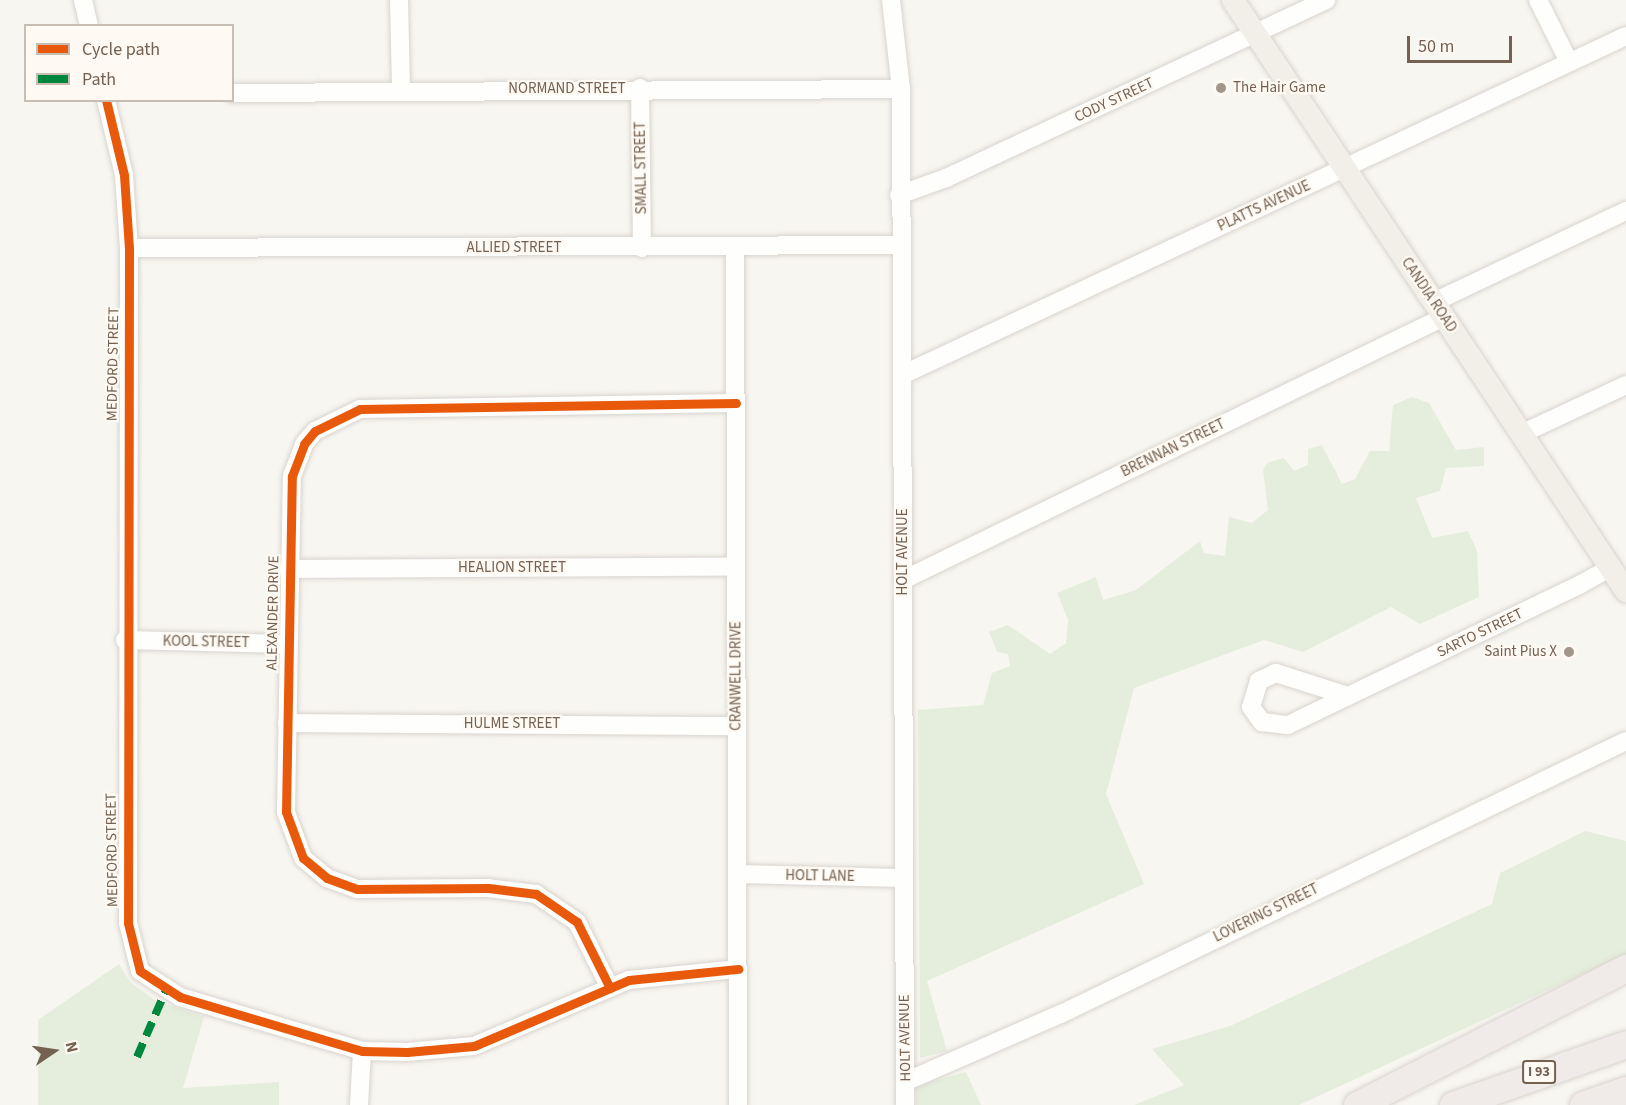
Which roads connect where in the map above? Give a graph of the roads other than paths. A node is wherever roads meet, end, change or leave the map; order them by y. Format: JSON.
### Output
{"nodes":[{"id":1,"x":83,"y":0,"type":"edge"},
{"id":2,"x":399,"y":0,"type":"edge"},
{"id":3,"x":891,"y":0,"type":"edge"},
{"id":4,"x":1233,"y":0,"type":"edge"},
{"id":5,"x":1326,"y":0,"type":"edge"},
{"id":6,"x":1538,"y":0,"type":"edge"},
{"id":7,"x":89,"y":24,"type":"edge"},
{"id":8,"x":1255,"y":34,"type":"junction"},
{"id":9,"x":1626,"y":36,"type":"edge"},
{"id":10,"x":1569,"y":62,"type":"junction"},
{"id":11,"x":640,"y":88,"type":"junction"},
{"id":12,"x":401,"y":89,"type":"junction"},
{"id":13,"x":901,"y":89,"type":"junction"},
{"id":14,"x":234,"y":93,"type":"edge"},
{"id":15,"x":106,"y":102,"type":"edge"},
{"id":16,"x":1345,"y":169,"type":"junction"},
{"id":17,"x":899,"y":195,"type":"junction"},
{"id":18,"x":1626,"y":211,"type":"edge"},
{"id":19,"x":899,"y":245,"type":"junction"},
{"id":20,"x":735,"y":247,"type":"junction"},
{"id":21,"x":129,"y":248,"type":"junction"},
{"id":22,"x":642,"y":248,"type":"junction"},
{"id":23,"x":1439,"y":310,"type":"junction"},
{"id":24,"x":902,"y":375,"type":"junction"},
{"id":25,"x":1626,"y":385,"type":"edge"},
{"id":26,"x":736,"y":403,"type":"junction"},
{"id":27,"x":1521,"y":434,"type":"junction"},
{"id":28,"x":736,"y":567,"type":"junction"},
{"id":29,"x":1610,"y":567,"type":"junction"},
{"id":30,"x":288,"y":568,"type":"junction"},
{"id":31,"x":903,"y":580,"type":"junction"},
{"id":32,"x":1626,"y":591,"type":"edge"},
{"id":33,"x":125,"y":640,"type":"junction"},
{"id":34,"x":286,"y":644,"type":"junction"},
{"id":35,"x":1348,"y":696,"type":"junction"},
{"id":36,"x":287,"y":723,"type":"junction"},
{"id":37,"x":737,"y":726,"type":"junction"},
{"id":38,"x":1626,"y":741,"type":"edge"},
{"id":39,"x":737,"y":874,"type":"junction"},
{"id":40,"x":903,"y":878,"type":"junction"},
{"id":41,"x":1626,"y":968,"type":"edge"},
{"id":42,"x":738,"y":969,"type":"junction"},
{"id":43,"x":610,"y":988,"type":"junction"},
{"id":44,"x":1626,"y":1044,"type":"edge"},
{"id":45,"x":362,"y":1051,"type":"junction"},
{"id":46,"x":905,"y":1082,"type":"junction"},
{"id":47,"x":1626,"y":1090,"type":"edge"},
{"id":48,"x":359,"y":1105,"type":"edge"},
{"id":49,"x":738,"y":1105,"type":"edge"},
{"id":50,"x":905,"y":1105,"type":"edge"},
{"id":51,"x":1357,"y":1105,"type":"edge"},
{"id":52,"x":1453,"y":1105,"type":"edge"},
{"id":53,"x":1583,"y":1105,"type":"edge"}],
"edges":[{"from":1,"to":7,"type":"street"},
{"from":2,"to":12,"type":"street"},
{"from":3,"to":13,"type":"street","name":"HOLT AVENUE"},
{"from":4,"to":8,"type":"main road","name":"CANDIA ROAD"},
{"from":5,"to":8,"type":"street","name":"CODY STREET"},
{"from":6,"to":10,"type":"street"},
{"from":8,"to":16,"type":"main road","name":"CANDIA ROAD"},
{"from":8,"to":17,"type":"street","name":"CODY STREET"},
{"from":9,"to":10,"type":"street","name":"PLATTS AVENUE"},
{"from":10,"to":16,"type":"street","name":"PLATTS AVENUE"},
{"from":11,"to":12,"type":"street","name":"NORMAND STREET"},
{"from":11,"to":13,"type":"street","name":"NORMAND STREET"},
{"from":11,"to":22,"type":"street","name":"SMALL STREET"},
{"from":12,"to":14,"type":"street","name":"NORMAND STREET"},
{"from":13,"to":17,"type":"street","name":"HOLT AVENUE"},
{"from":15,"to":21,"type":"street","name":"MEDFORD STREET"},
{"from":16,"to":23,"type":"main road","name":"CANDIA ROAD"},
{"from":16,"to":24,"type":"street","name":"PLATTS AVENUE"},
{"from":17,"to":19,"type":"street","name":"HOLT AVENUE"},
{"from":18,"to":23,"type":"street","name":"BRENNAN STREET"},
{"from":19,"to":20,"type":"street","name":"ALLIED STREET"},
{"from":19,"to":24,"type":"street","name":"HOLT AVENUE"},
{"from":20,"to":22,"type":"street","name":"ALLIED STREET"},
{"from":20,"to":26,"type":"street","name":"CRANWELL DRIVE"},
{"from":21,"to":22,"type":"street","name":"ALLIED STREET"},
{"from":21,"to":33,"type":"street","name":"MEDFORD STREET"},
{"from":23,"to":27,"type":"main road","name":"CANDIA ROAD"},
{"from":23,"to":31,"type":"street","name":"BRENNAN STREET"},
{"from":24,"to":31,"type":"street","name":"HOLT AVENUE"},
{"from":25,"to":27,"type":"street"},
{"from":26,"to":28,"type":"street","name":"CRANWELL DRIVE"},
{"from":26,"to":30,"type":"street","name":"ALEXANDER DRIVE"},
{"from":27,"to":29,"type":"main road","name":"CANDIA ROAD"},
{"from":28,"to":30,"type":"street","name":"HEALION STREET"},
{"from":28,"to":37,"type":"street","name":"CRANWELL DRIVE"},
{"from":29,"to":32,"type":"main road","name":"CANDIA ROAD"},
{"from":29,"to":35,"type":"street","name":"SARTO STREET"},
{"from":30,"to":34,"type":"street","name":"ALEXANDER DRIVE"},
{"from":31,"to":40,"type":"street","name":"HOLT AVENUE"},
{"from":33,"to":34,"type":"street","name":"KOOL STREET"},
{"from":33,"to":45,"type":"street","name":"MEDFORD STREET"},
{"from":34,"to":36,"type":"street","name":"ALEXANDER DRIVE"},
{"from":35,"to":35,"type":"street","name":"SARTO STREET"},
{"from":36,"to":37,"type":"street","name":"HULME STREET"},
{"from":36,"to":43,"type":"street","name":"ALEXANDER DRIVE"},
{"from":37,"to":39,"type":"street","name":"CRANWELL DRIVE"},
{"from":38,"to":46,"type":"street","name":"LOVERING STREET"},
{"from":39,"to":40,"type":"street","name":"HOLT LANE"},
{"from":39,"to":42,"type":"street","name":"CRANWELL DRIVE"},
{"from":40,"to":46,"type":"street","name":"HOLT AVENUE"},
{"from":41,"to":51,"type":"highway"},
{"from":42,"to":43,"type":"street","name":"MEDFORD STREET"},
{"from":42,"to":49,"type":"street","name":"CRANWELL DRIVE"},
{"from":43,"to":45,"type":"street","name":"MEDFORD STREET"},
{"from":44,"to":52,"type":"highway","number":"I 93"},
{"from":45,"to":48,"type":"street"},
{"from":46,"to":50,"type":"street","name":"HOLT AVENUE"},
{"from":47,"to":53,"type":"highway"}]}
